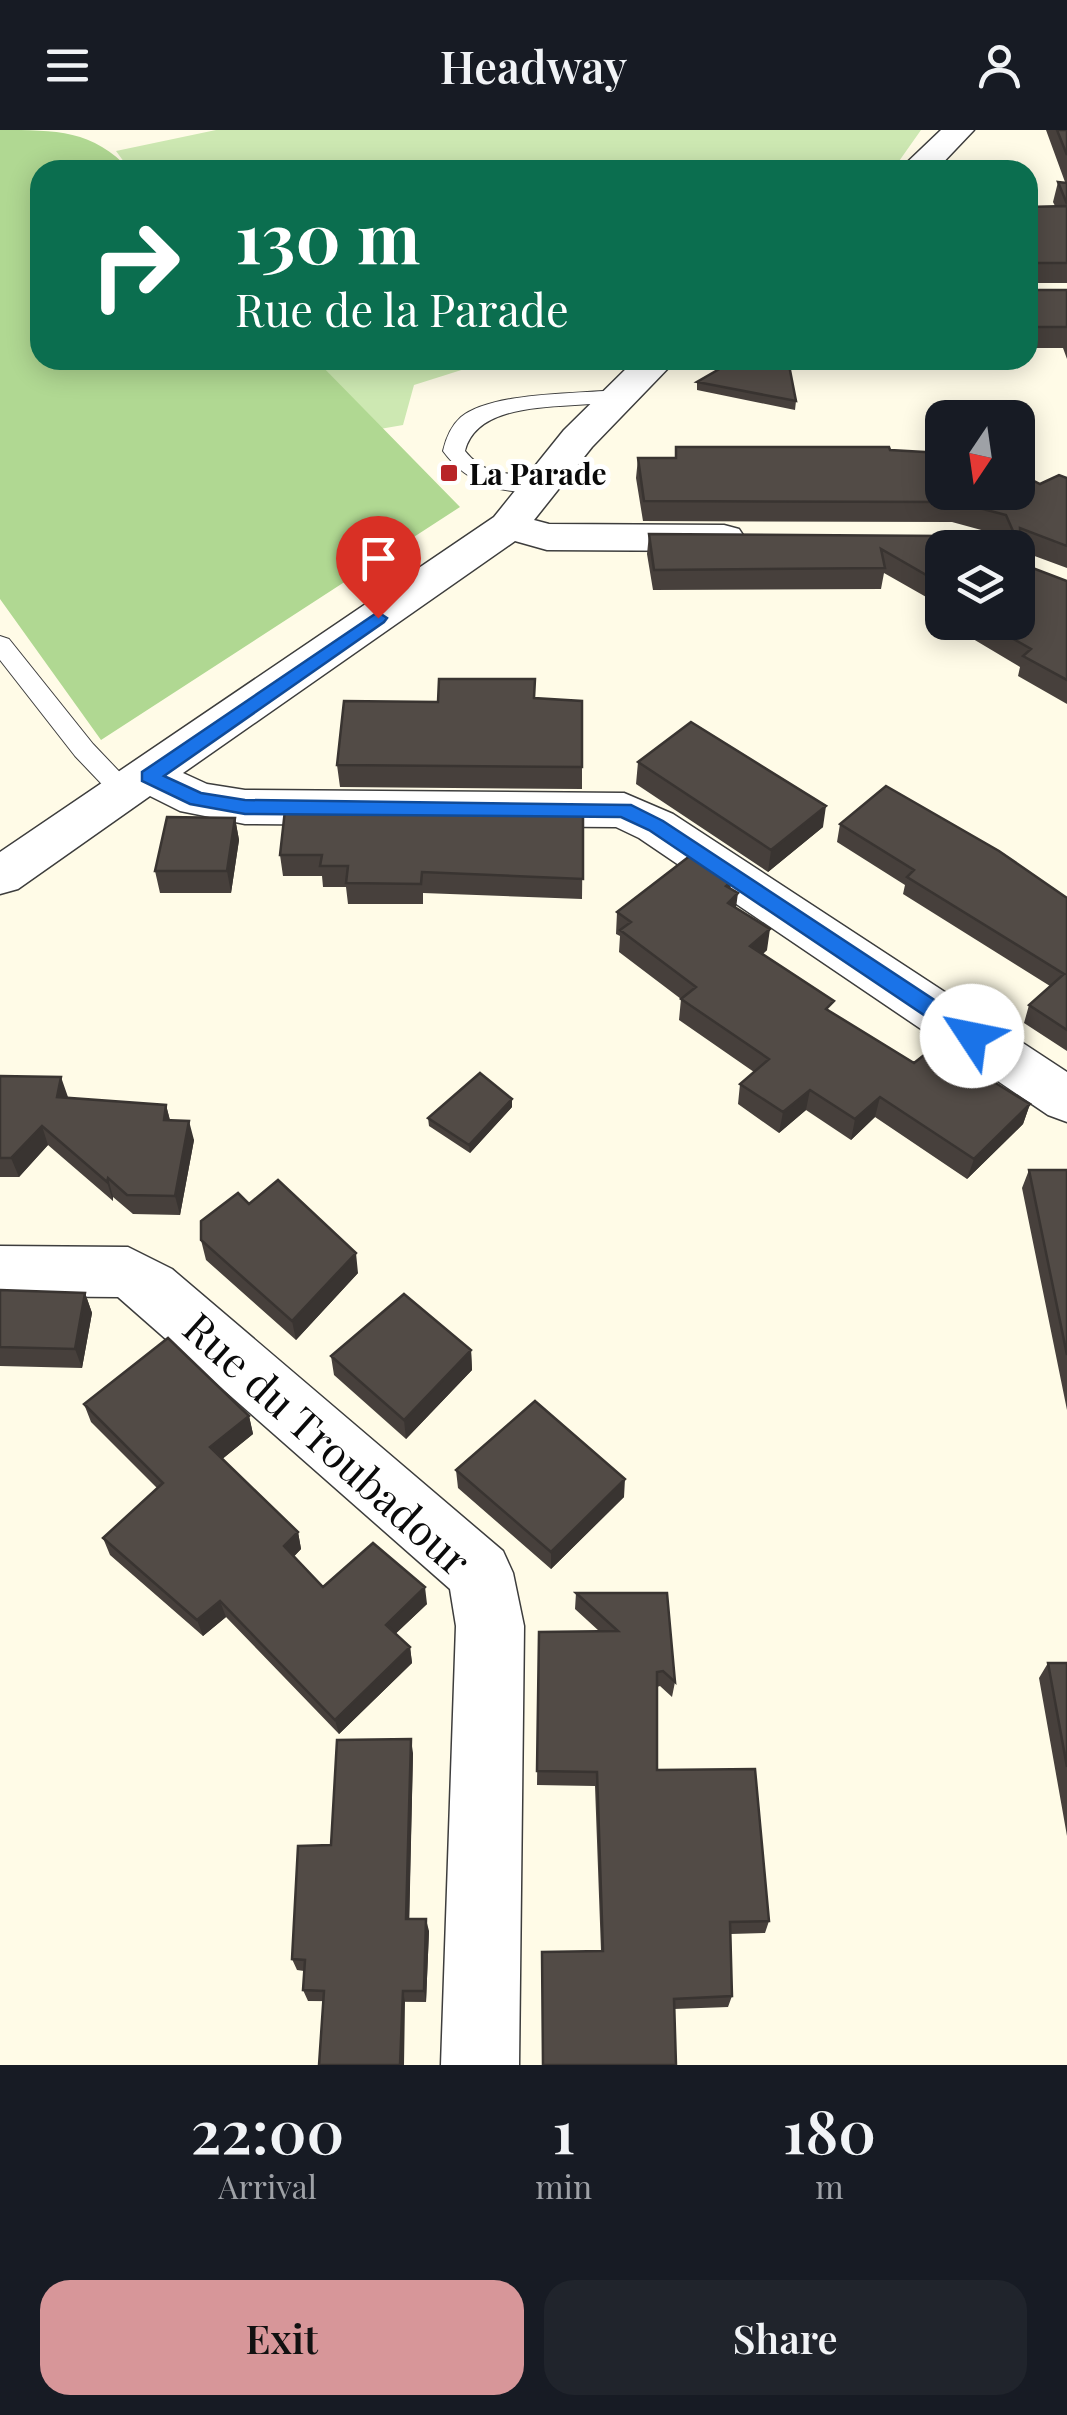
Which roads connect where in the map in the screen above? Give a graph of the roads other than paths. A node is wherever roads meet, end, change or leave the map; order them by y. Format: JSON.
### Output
{"nodes":[{"id":1,"x":958,"y":130,"type":"edge"},
{"id":2,"x":929,"y":160,"type":"edge"},
{"id":3,"x":645,"y":370,"type":"edge"},
{"id":4,"x":615,"y":396,"type":"junction"},
{"id":5,"x":540,"y":483,"type":"junction"},
{"id":6,"x":509,"y":526,"type":"junction"},
{"id":7,"x":767,"y":538,"type":"edge"},
{"id":8,"x":0,"y":644,"type":"edge"},
{"id":9,"x":137,"y":785,"type":"junction"},
{"id":10,"x":0,"y":876,"type":"edge"},
{"id":11,"x":1067,"y":1100,"type":"edge"},
{"id":12,"x":0,"y":1271,"type":"edge"},
{"id":13,"x":480,"y":2065,"type":"edge"}],
"edges":[{"from":1,"to":2,"type":"street"},
{"from":3,"to":4,"type":"street"},
{"from":4,"to":5,"type":"street"},
{"from":4,"to":5,"type":"lane"},
{"from":5,"to":6,"type":"street"},
{"from":6,"to":7,"type":"street"},
{"from":6,"to":9,"type":"street"},
{"from":8,"to":9,"type":"lane"},
{"from":9,"to":10,"type":"street"},
{"from":9,"to":11,"type":"street"},
{"from":12,"to":13,"type":"street","name":"Rue du Troubadour"}]}
